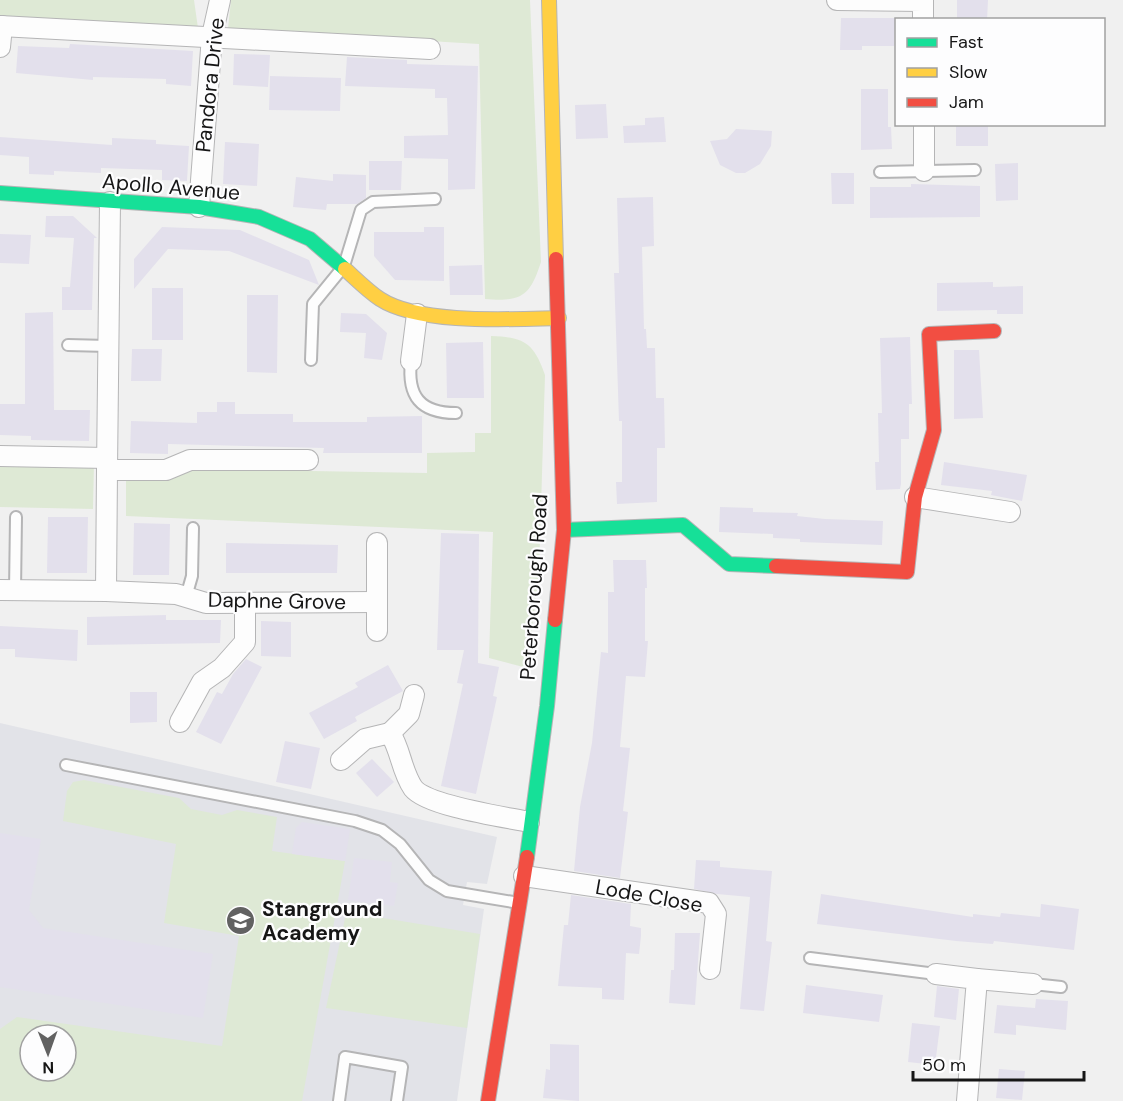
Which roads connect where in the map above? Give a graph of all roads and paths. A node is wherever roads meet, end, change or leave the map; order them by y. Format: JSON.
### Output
{"nodes":[{"id":1,"x":208,"y":0,"type":"edge"},
{"id":2,"x":220,"y":0,"type":"edge"},
{"id":3,"x":549,"y":0,"type":"edge"},
{"id":4,"x":837,"y":0,"type":"edge"},
{"id":5,"x":923,"y":18,"type":"edge"},
{"id":6,"x":1,"y":26,"type":"edge"},
{"id":7,"x":213,"y":28,"type":"junction"},
{"id":8,"x":0,"y":47,"type":"edge"},
{"id":9,"x":430,"y":49,"type":"dead end"},
{"id":10,"x":924,"y":126,"type":"edge"},
{"id":11,"x":975,"y":170,"type":"dead end"},
{"id":12,"x":924,"y":171,"type":"junction"},
{"id":13,"x":880,"y":172,"type":"dead end"},
{"id":14,"x":0,"y":194,"type":"edge"},
{"id":15,"x":435,"y":199,"type":"dead end"},
{"id":16,"x":110,"y":202,"type":"junction"},
{"id":17,"x":199,"y":207,"type":"junction"},
{"id":18,"x":344,"y":266,"type":"junction"},
{"id":19,"x":417,"y":314,"type":"junction"},
{"id":20,"x":559,"y":318,"type":"junction"},
{"id":21,"x":994,"y":331,"type":"dead end"},
{"id":22,"x":68,"y":345,"type":"dead end"},
{"id":23,"x":108,"y":346,"type":"junction"},
{"id":24,"x":311,"y":360,"type":"dead end"},
{"id":25,"x":411,"y":361,"type":"joint"},
{"id":26,"x":456,"y":413,"type":"dead end"},
{"id":27,"x":0,"y":456,"type":"edge"},
{"id":28,"x":308,"y":460,"type":"dead end"},
{"id":29,"x":107,"y":464,"type":"junction"},
{"id":30,"x":915,"y":497,"type":"junction"},
{"id":31,"x":1010,"y":512,"type":"dead end"},
{"id":32,"x":16,"y":518,"type":"dead end"},
{"id":33,"x":194,"y":528,"type":"dead end"},
{"id":34,"x":564,"y":530,"type":"junction"},
{"id":35,"x":377,"y":543,"type":"dead end"},
{"id":36,"x":8,"y":590,"type":"edge"},
{"id":37,"x":106,"y":591,"type":"junction"},
{"id":38,"x":186,"y":597,"type":"junction"},
{"id":39,"x":377,"y":602,"type":"junction"},
{"id":40,"x":245,"y":603,"type":"junction"},
{"id":41,"x":377,"y":631,"type":"dead end"},
{"id":42,"x":414,"y":695,"type":"dead end"},
{"id":43,"x":180,"y":722,"type":"dead end"},
{"id":44,"x":390,"y":733,"type":"junction"},
{"id":45,"x":341,"y":760,"type":"dead end"},
{"id":46,"x":66,"y":765,"type":"dead end"},
{"id":47,"x":529,"y":822,"type":"junction"},
{"id":48,"x":524,"y":876,"type":"junction"},
{"id":49,"x":519,"y":903,"type":"junction"},
{"id":50,"x":810,"y":958,"type":"dead end"},
{"id":51,"x":710,"y":969,"type":"dead end"},
{"id":52,"x":936,"y":974,"type":"joint"},
{"id":53,"x":977,"y":979,"type":"junction"},
{"id":54,"x":1033,"y":984,"type":"joint"},
{"id":55,"x":1061,"y":987,"type":"dead end"},
{"id":56,"x":339,"y":1101,"type":"edge"},
{"id":57,"x":397,"y":1101,"type":"edge"},
{"id":58,"x":488,"y":1101,"type":"edge"},
{"id":59,"x":967,"y":1101,"type":"edge"}],
"edges":[{"from":1,"to":7,"type":"street"},
{"from":2,"to":7,"type":"street","name":"Pandora Drive"},
{"from":3,"to":20,"type":"street","name":"Peterborough Road"},
{"from":4,"to":5,"type":"street"},
{"from":6,"to":7,"type":"street"},
{"from":6,"to":8,"type":"street"},
{"from":7,"to":9,"type":"street"},
{"from":7,"to":17,"type":"street","name":"Pandora Drive"},
{"from":10,"to":12,"type":"street"},
{"from":11,"to":12,"type":"lane"},
{"from":12,"to":13,"type":"lane"},
{"from":14,"to":16,"type":"street","name":"Apollo Avenue"},
{"from":15,"to":18,"type":"lane"},
{"from":16,"to":17,"type":"street","name":"Apollo Avenue"},
{"from":16,"to":23,"type":"street"},
{"from":17,"to":18,"type":"street","name":"Apollo Avenue"},
{"from":18,"to":19,"type":"street","name":"Apollo Avenue"},
{"from":18,"to":24,"type":"lane"},
{"from":19,"to":20,"type":"street","name":"Apollo Avenue"},
{"from":19,"to":25,"type":"street"},
{"from":20,"to":34,"type":"street","name":"Peterborough Road"},
{"from":21,"to":30,"type":"street"},
{"from":22,"to":23,"type":"lane"},
{"from":23,"to":29,"type":"street"},
{"from":25,"to":26,"type":"lane"},
{"from":27,"to":29,"type":"street"},
{"from":28,"to":29,"type":"street"},
{"from":29,"to":37,"type":"street"},
{"from":30,"to":31,"type":"street"},
{"from":30,"to":34,"type":"street"},
{"from":32,"to":36,"type":"lane"},
{"from":33,"to":38,"type":"lane"},
{"from":34,"to":47,"type":"street","name":"Peterborough Road"},
{"from":35,"to":39,"type":"street"},
{"from":36,"to":37,"type":"street","name":"Daphne Grove"},
{"from":37,"to":38,"type":"street","name":"Daphne Grove"},
{"from":38,"to":40,"type":"street","name":"Daphne Grove"},
{"from":39,"to":40,"type":"street","name":"Daphne Grove"},
{"from":39,"to":41,"type":"street"},
{"from":40,"to":43,"type":"street"},
{"from":42,"to":44,"type":"street"},
{"from":44,"to":45,"type":"street"},
{"from":44,"to":47,"type":"street"},
{"from":46,"to":49,"type":"lane"},
{"from":47,"to":48,"type":"street","name":"Peterborough Road"},
{"from":48,"to":49,"type":"street","name":"Peterborough Road"},
{"from":48,"to":51,"type":"street","name":"Lode Close"},
{"from":49,"to":58,"type":"street","name":"Peterborough Road"},
{"from":50,"to":52,"type":"lane"},
{"from":52,"to":53,"type":"street"},
{"from":53,"to":54,"type":"street"},
{"from":53,"to":59,"type":"street"},
{"from":54,"to":55,"type":"lane"},
{"from":56,"to":57,"type":"lane"}]}
